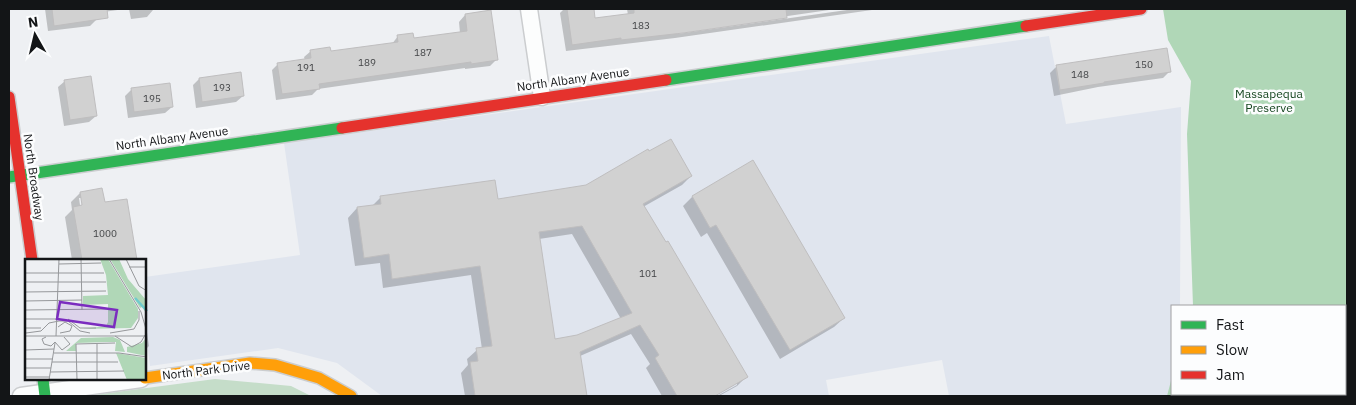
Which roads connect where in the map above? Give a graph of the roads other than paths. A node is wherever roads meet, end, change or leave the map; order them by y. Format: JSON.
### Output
{"nodes":[{"id":1,"x":529,"y":9,"type":"edge"},
{"id":2,"x":1141,"y":9,"type":"edge"},
{"id":3,"x":9,"y":97,"type":"edge"},
{"id":4,"x":542,"y":97,"type":"junction"},
{"id":5,"x":14,"y":176,"type":"edge"},
{"id":6,"x":32,"y":259,"type":"edge"},
{"id":7,"x":146,"y":378,"type":"edge"},
{"id":8,"x":125,"y":380,"type":"edge"},
{"id":9,"x":44,"y":389,"type":"edge"},
{"id":10,"x":21,"y":396,"type":"edge"},
{"id":11,"x":352,"y":396,"type":"edge"}],
"edges":[{"from":1,"to":4,"type":"street"},
{"from":2,"to":4,"type":"street","name":"North Albany Avenue"},
{"from":3,"to":5,"type":"street","name":"North Broadway"},
{"from":4,"to":5,"type":"street","name":"North Albany Avenue"},
{"from":5,"to":6,"type":"street","name":"North Broadway"},
{"from":7,"to":11,"type":"street","name":"North Park Drive"},
{"from":8,"to":9,"type":"street","name":"North Park Drive"},
{"from":9,"to":10,"type":"street","name":"North Park Drive"}]}
